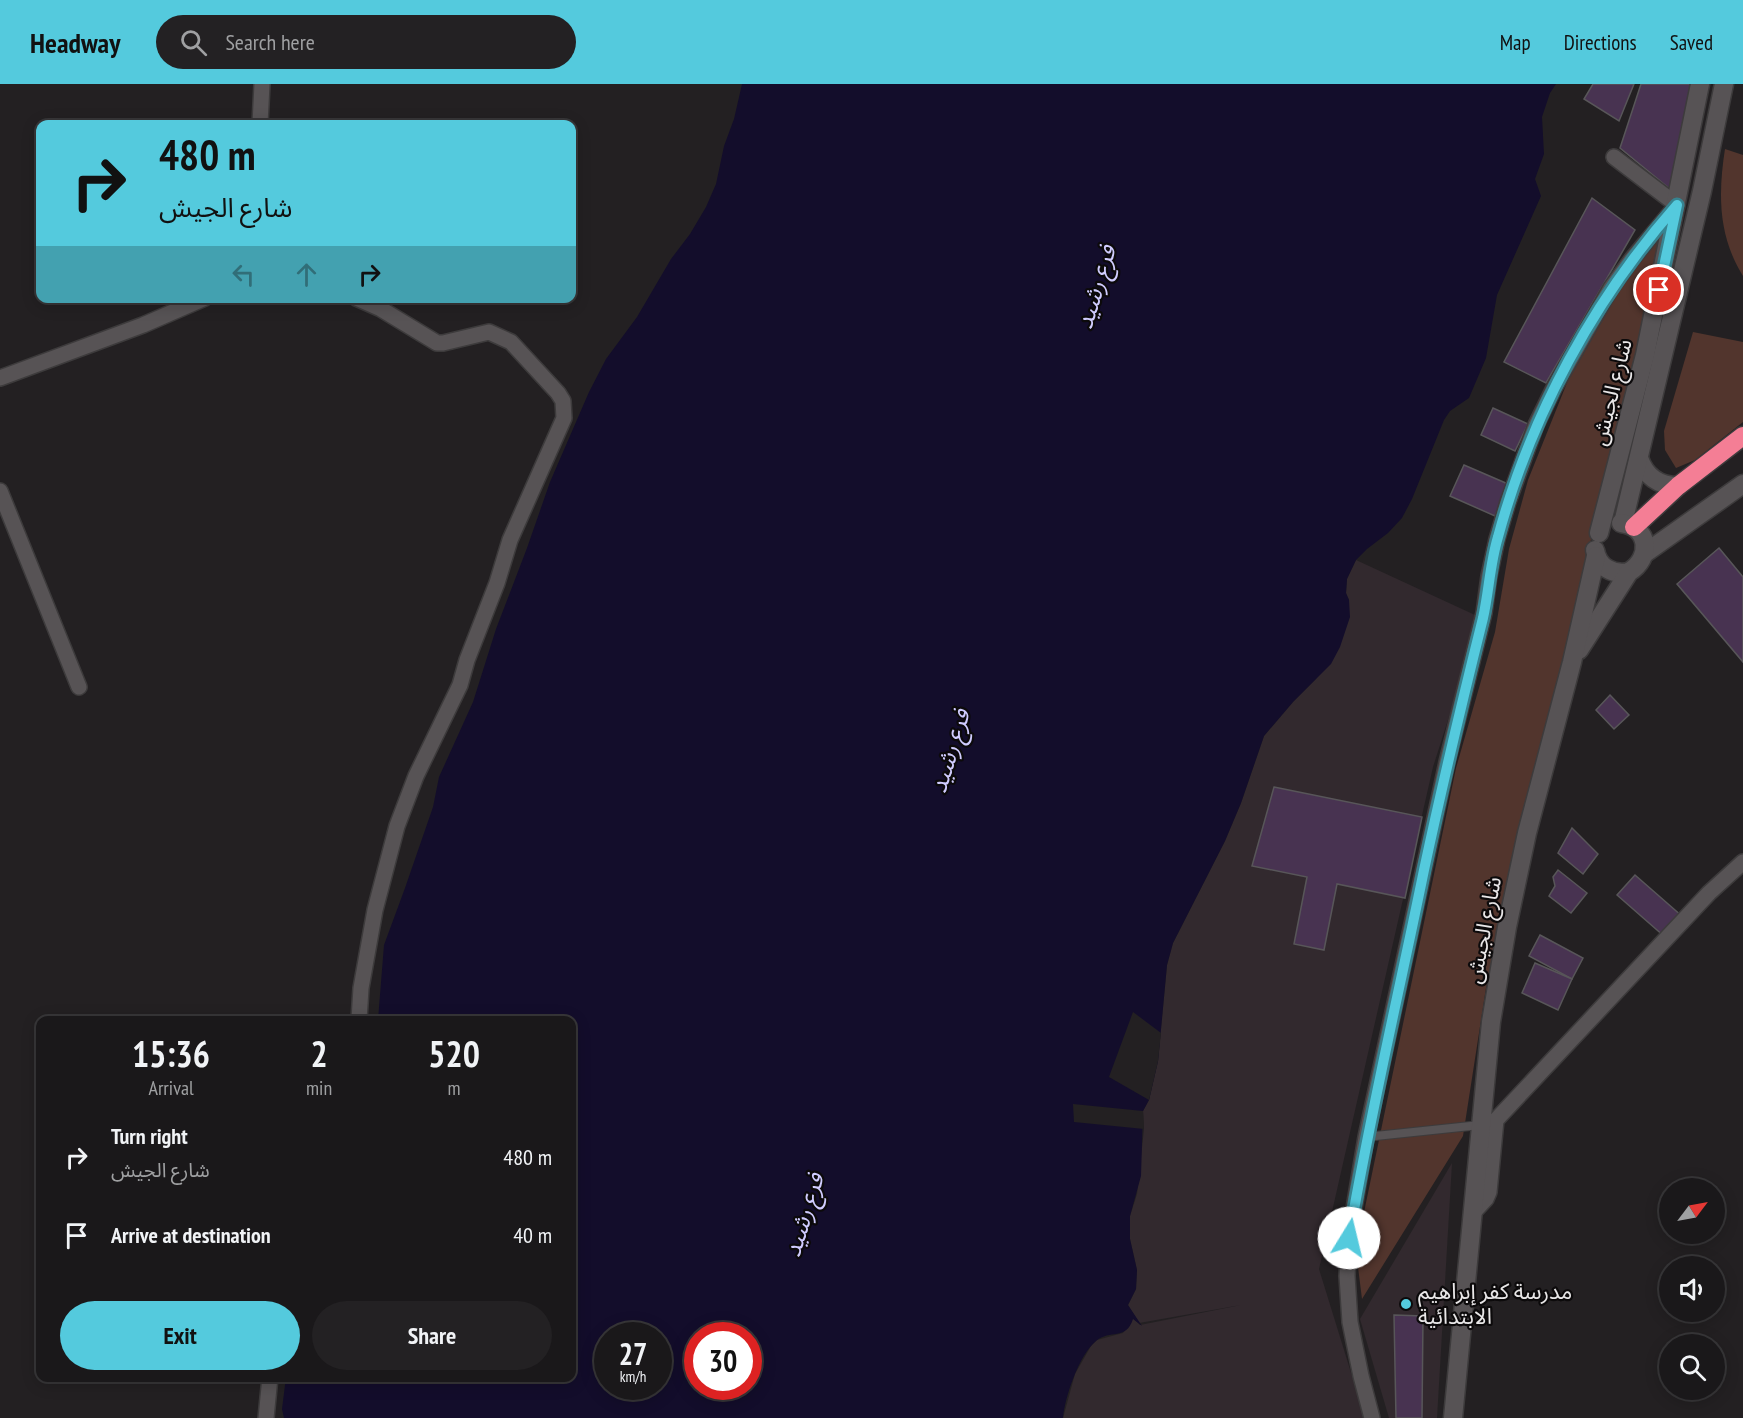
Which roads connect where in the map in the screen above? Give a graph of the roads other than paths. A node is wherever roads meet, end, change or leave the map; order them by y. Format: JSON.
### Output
{"nodes":[{"id":1,"x":262,"y":84,"type":"edge"},
{"id":2,"x":1700,"y":84,"type":"edge"},
{"id":3,"x":1725,"y":84,"type":"edge"},
{"id":4,"x":260,"y":120,"type":"edge"},
{"id":5,"x":1614,"y":158,"type":"dead end"},
{"id":6,"x":1677,"y":205,"type":"junction"},
{"id":7,"x":196,"y":303,"type":"edge"},
{"id":8,"x":368,"y":303,"type":"edge"},
{"id":9,"x":0,"y":378,"type":"edge"},
{"id":10,"x":1743,"y":436,"type":"edge"},
{"id":11,"x":1639,"y":458,"type":"junction"},
{"id":12,"x":1743,"y":484,"type":"edge"},
{"id":13,"x":1678,"y":486,"type":"junction"},
{"id":14,"x":0,"y":491,"type":"edge"},
{"id":15,"x":1629,"y":525,"type":"junction"},
{"id":16,"x":1599,"y":534,"type":"junction"},
{"id":17,"x":1644,"y":554,"type":"junction"},
{"id":18,"x":1596,"y":556,"type":"junction"},
{"id":19,"x":1629,"y":572,"type":"junction"},
{"id":20,"x":1572,"y":662,"type":"junction"},
{"id":21,"x":79,"y":687,"type":"dead end"},
{"id":22,"x":1743,"y":862,"type":"edge"},
{"id":23,"x":359,"y":1016,"type":"edge"},
{"id":24,"x":1480,"y":1125,"type":"junction"},
{"id":25,"x":1366,"y":1137,"type":"junction"},
{"id":26,"x":1473,"y":1214,"type":"junction"},
{"id":27,"x":270,"y":1382,"type":"edge"},
{"id":28,"x":266,"y":1418,"type":"edge"},
{"id":29,"x":1372,"y":1418,"type":"edge"},
{"id":30,"x":1453,"y":1418,"type":"edge"}],
"edges":[{"from":1,"to":4,"type":"street"},
{"from":2,"to":6,"type":"main road","name":"شارع الجيش"},
{"from":3,"to":11,"type":"main road","name":"شارع الجيش"},
{"from":5,"to":6,"type":"street"},
{"from":6,"to":16,"type":"main road","name":"شارع الجيش"},
{"from":6,"to":25,"type":"street"},
{"from":7,"to":9,"type":"street"},
{"from":8,"to":23,"type":"street"},
{"from":10,"to":13,"type":"highway"},
{"from":11,"to":13,"type":"main road"},
{"from":11,"to":15,"type":"main road","name":"شارع الجيش"},
{"from":12,"to":17,"type":"main road"},
{"from":13,"to":15,"type":"highway"},
{"from":14,"to":21,"type":"street"},
{"from":15,"to":16,"type":"main road"},
{"from":15,"to":17,"type":"main road"},
{"from":16,"to":18,"type":"main road"},
{"from":17,"to":19,"type":"main road"},
{"from":18,"to":19,"type":"main road"},
{"from":18,"to":20,"type":"main road","name":"شارع الجيش"},
{"from":19,"to":20,"type":"main road","name":"شارع الجيش"},
{"from":20,"to":24,"type":"main road","name":"شارع الجيش"},
{"from":22,"to":26,"type":"street"},
{"from":24,"to":25,"type":"lane"},
{"from":24,"to":26,"type":"main road","name":"شارع الجيش"},
{"from":25,"to":29,"type":"street"},
{"from":26,"to":30,"type":"main road","name":"شارع الجيش"},
{"from":27,"to":28,"type":"street"}]}
